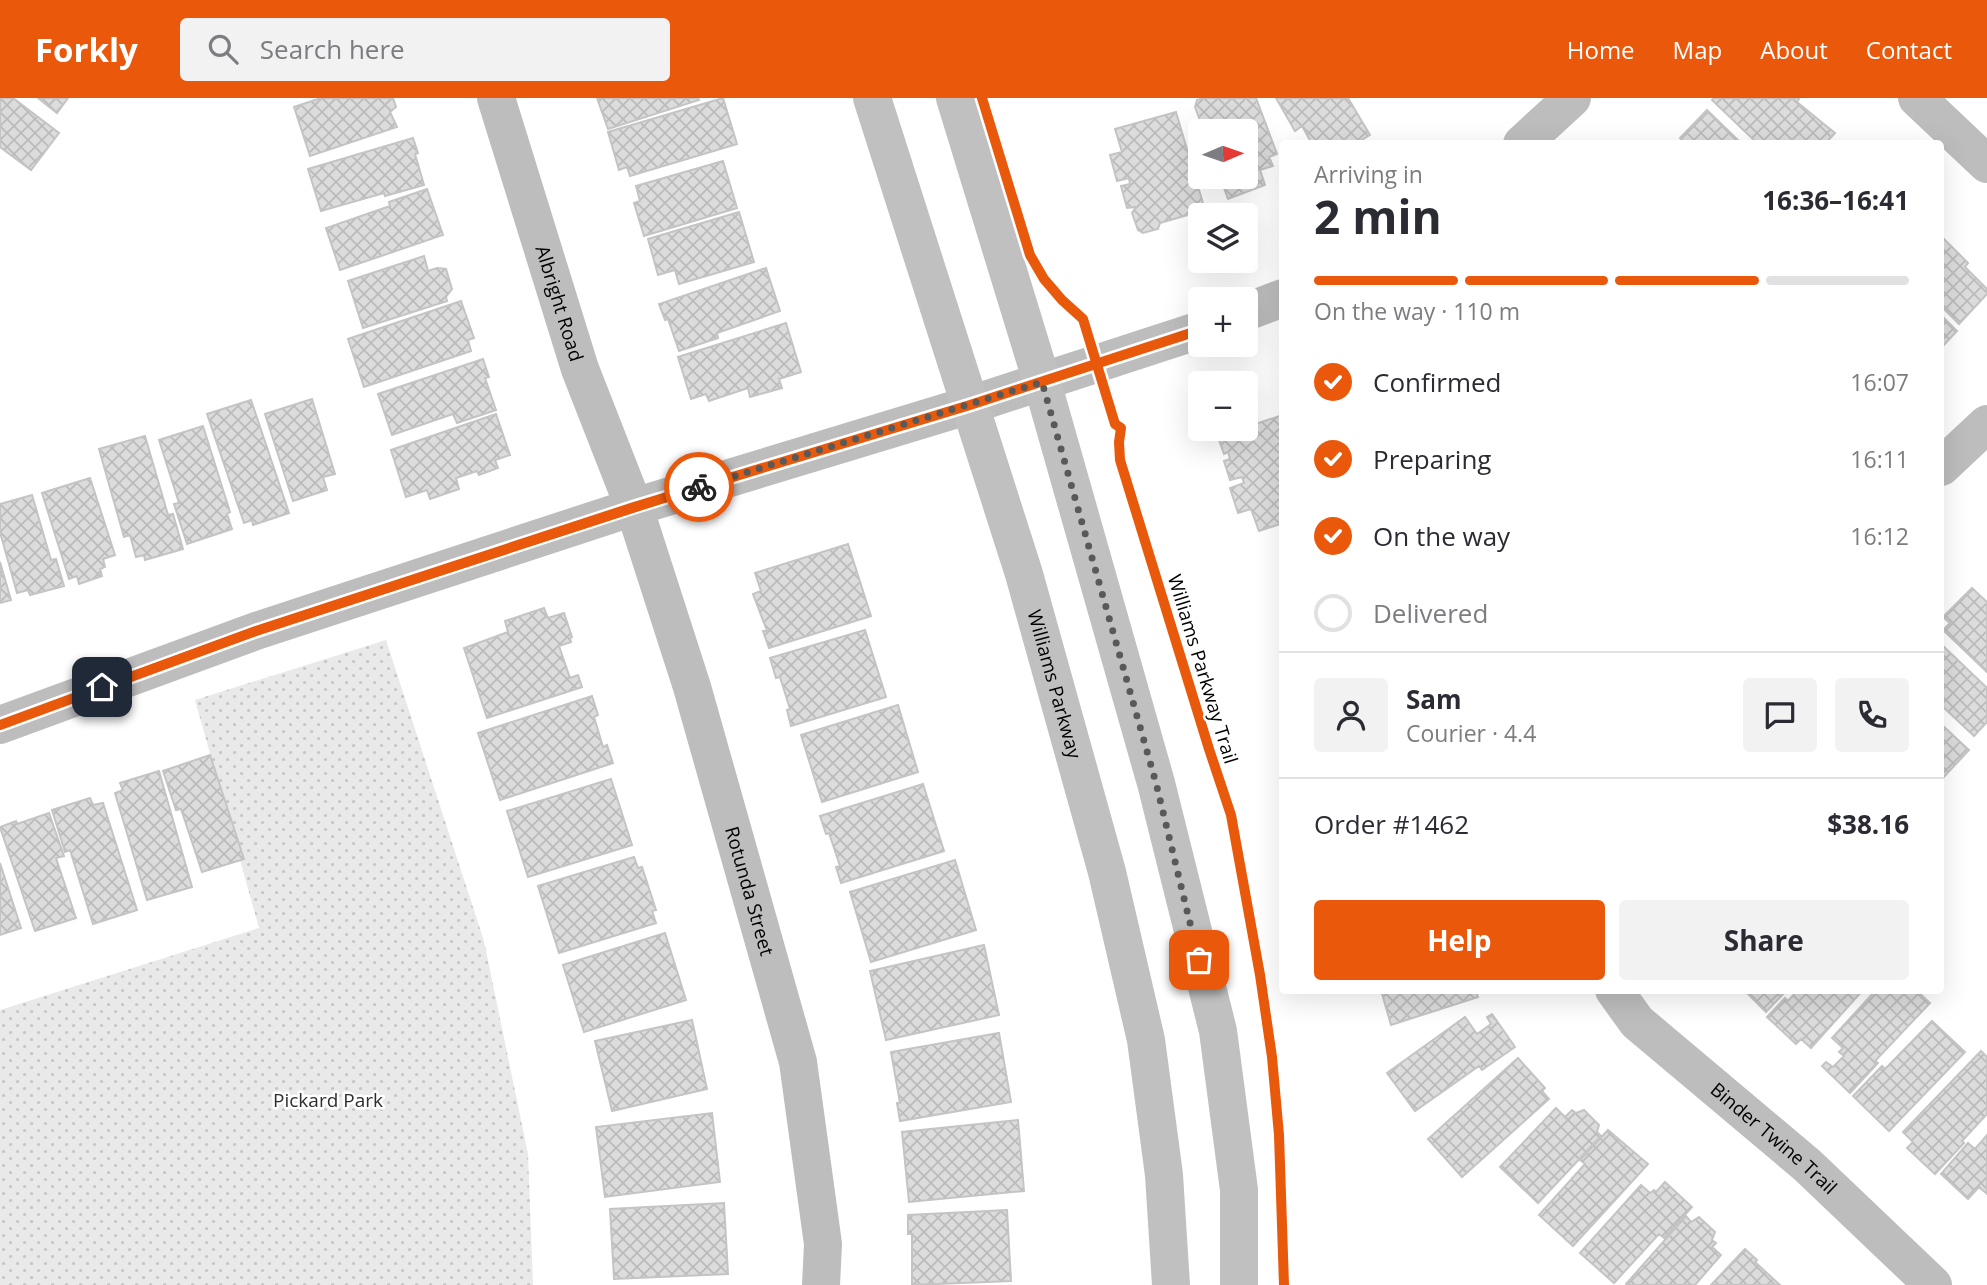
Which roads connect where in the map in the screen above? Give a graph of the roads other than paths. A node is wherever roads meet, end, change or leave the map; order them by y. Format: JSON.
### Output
{"nodes":[{"id":1,"x":496,"y":98,"type":"edge"},
{"id":2,"x":873,"y":98,"type":"edge"},
{"id":3,"x":955,"y":98,"type":"edge"},
{"id":4,"x":1572,"y":98,"type":"edge"},
{"id":5,"x":1917,"y":98,"type":"edge"},
{"id":6,"x":1526,"y":140,"type":"edge"},
{"id":7,"x":1987,"y":164,"type":"edge"},
{"id":8,"x":1279,"y":300,"type":"edge"},
{"id":9,"x":1258,"y":307,"type":"edge"},
{"id":10,"x":1188,"y":334,"type":"edge"},
{"id":11,"x":1042,"y":382,"type":"junction"},
{"id":12,"x":970,"y":405,"type":"junction"},
{"id":13,"x":1987,"y":424,"type":"edge"},
{"id":14,"x":1944,"y":464,"type":"edge"},
{"id":15,"x":634,"y":507,"type":"junction"},
{"id":16,"x":0,"y":725,"type":"edge"},
{"id":17,"x":1617,"y":994,"type":"edge"},
{"id":18,"x":821,"y":1285,"type":"edge"},
{"id":19,"x":1171,"y":1285,"type":"edge"},
{"id":20,"x":1239,"y":1285,"type":"edge"},
{"id":21,"x":1933,"y":1285,"type":"edge"}],
"edges":[{"from":1,"to":15,"type":"street","name":"Albright Road"},
{"from":2,"to":12,"type":"main road","name":"Williams Parkway"},
{"from":3,"to":11,"type":"main road"},
{"from":4,"to":6,"type":"street"},
{"from":5,"to":7,"type":"street"},
{"from":8,"to":9,"type":"street"},
{"from":10,"to":11,"type":"street"},
{"from":11,"to":12,"type":"street"},
{"from":11,"to":20,"type":"main road"},
{"from":12,"to":15,"type":"street"},
{"from":12,"to":19,"type":"main road","name":"Williams Parkway"},
{"from":13,"to":14,"type":"street"},
{"from":15,"to":16,"type":"street"},
{"from":15,"to":18,"type":"street","name":"Rotunda Street"},
{"from":17,"to":21,"type":"street","name":"Binder Twine Trail"}]}
